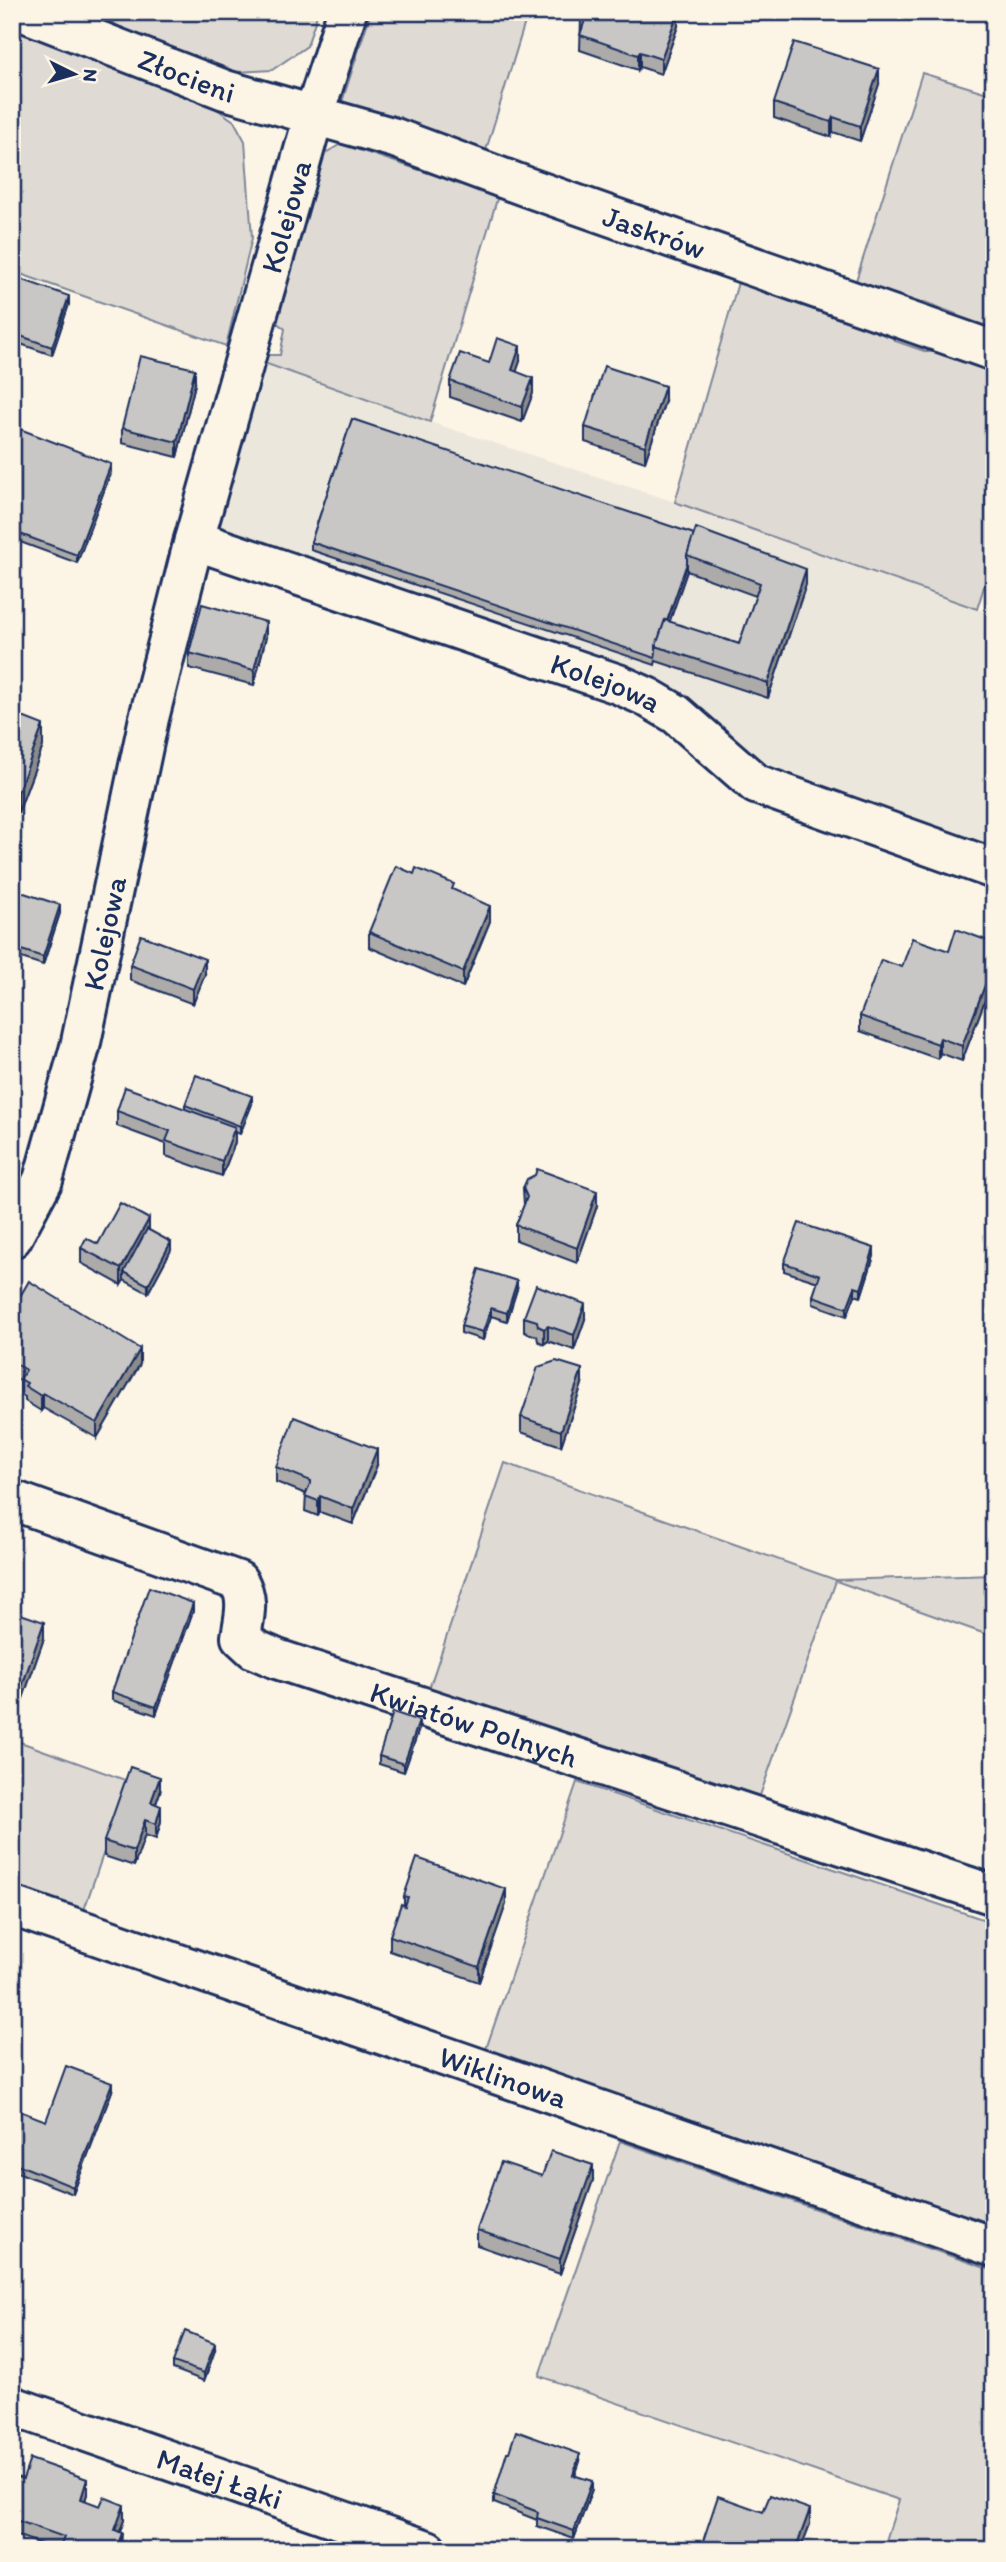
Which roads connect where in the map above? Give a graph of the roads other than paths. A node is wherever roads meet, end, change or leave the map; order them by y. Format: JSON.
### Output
{"nodes":[{"id":1,"x":24,"y":12,"type":"edge"},
{"id":2,"x":347,"y":12,"type":"edge"},
{"id":3,"x":314,"y":115,"type":"junction"},
{"id":4,"x":994,"y":351,"type":"edge"},
{"id":5,"x":194,"y":540,"type":"junction"},
{"id":6,"x":994,"y":869,"type":"edge"},
{"id":7,"x":12,"y":1238,"type":"edge"},
{"id":8,"x":12,"y":1500,"type":"edge"},
{"id":9,"x":994,"y":1895,"type":"edge"},
{"id":10,"x":12,"y":1906,"type":"edge"},
{"id":11,"x":994,"y":2246,"type":"edge"},
{"id":12,"x":12,"y":2406,"type":"edge"},
{"id":13,"x":427,"y":2550,"type":"edge"}],
"edges":[{"from":1,"to":3,"type":"street","name":"Złocieni"},
{"from":2,"to":3,"type":"street","name":"Kolejowa"},
{"from":3,"to":4,"type":"street","name":"Jaskrów"},
{"from":3,"to":5,"type":"street","name":"Kolejowa"},
{"from":5,"to":6,"type":"street","name":"Kolejowa"},
{"from":5,"to":7,"type":"street","name":"Kolejowa"},
{"from":8,"to":9,"type":"street","name":"Kwiatów Polnych"},
{"from":10,"to":11,"type":"street","name":"Wiklinowa"},
{"from":12,"to":13,"type":"street","name":"Małej Łąki"}]}
